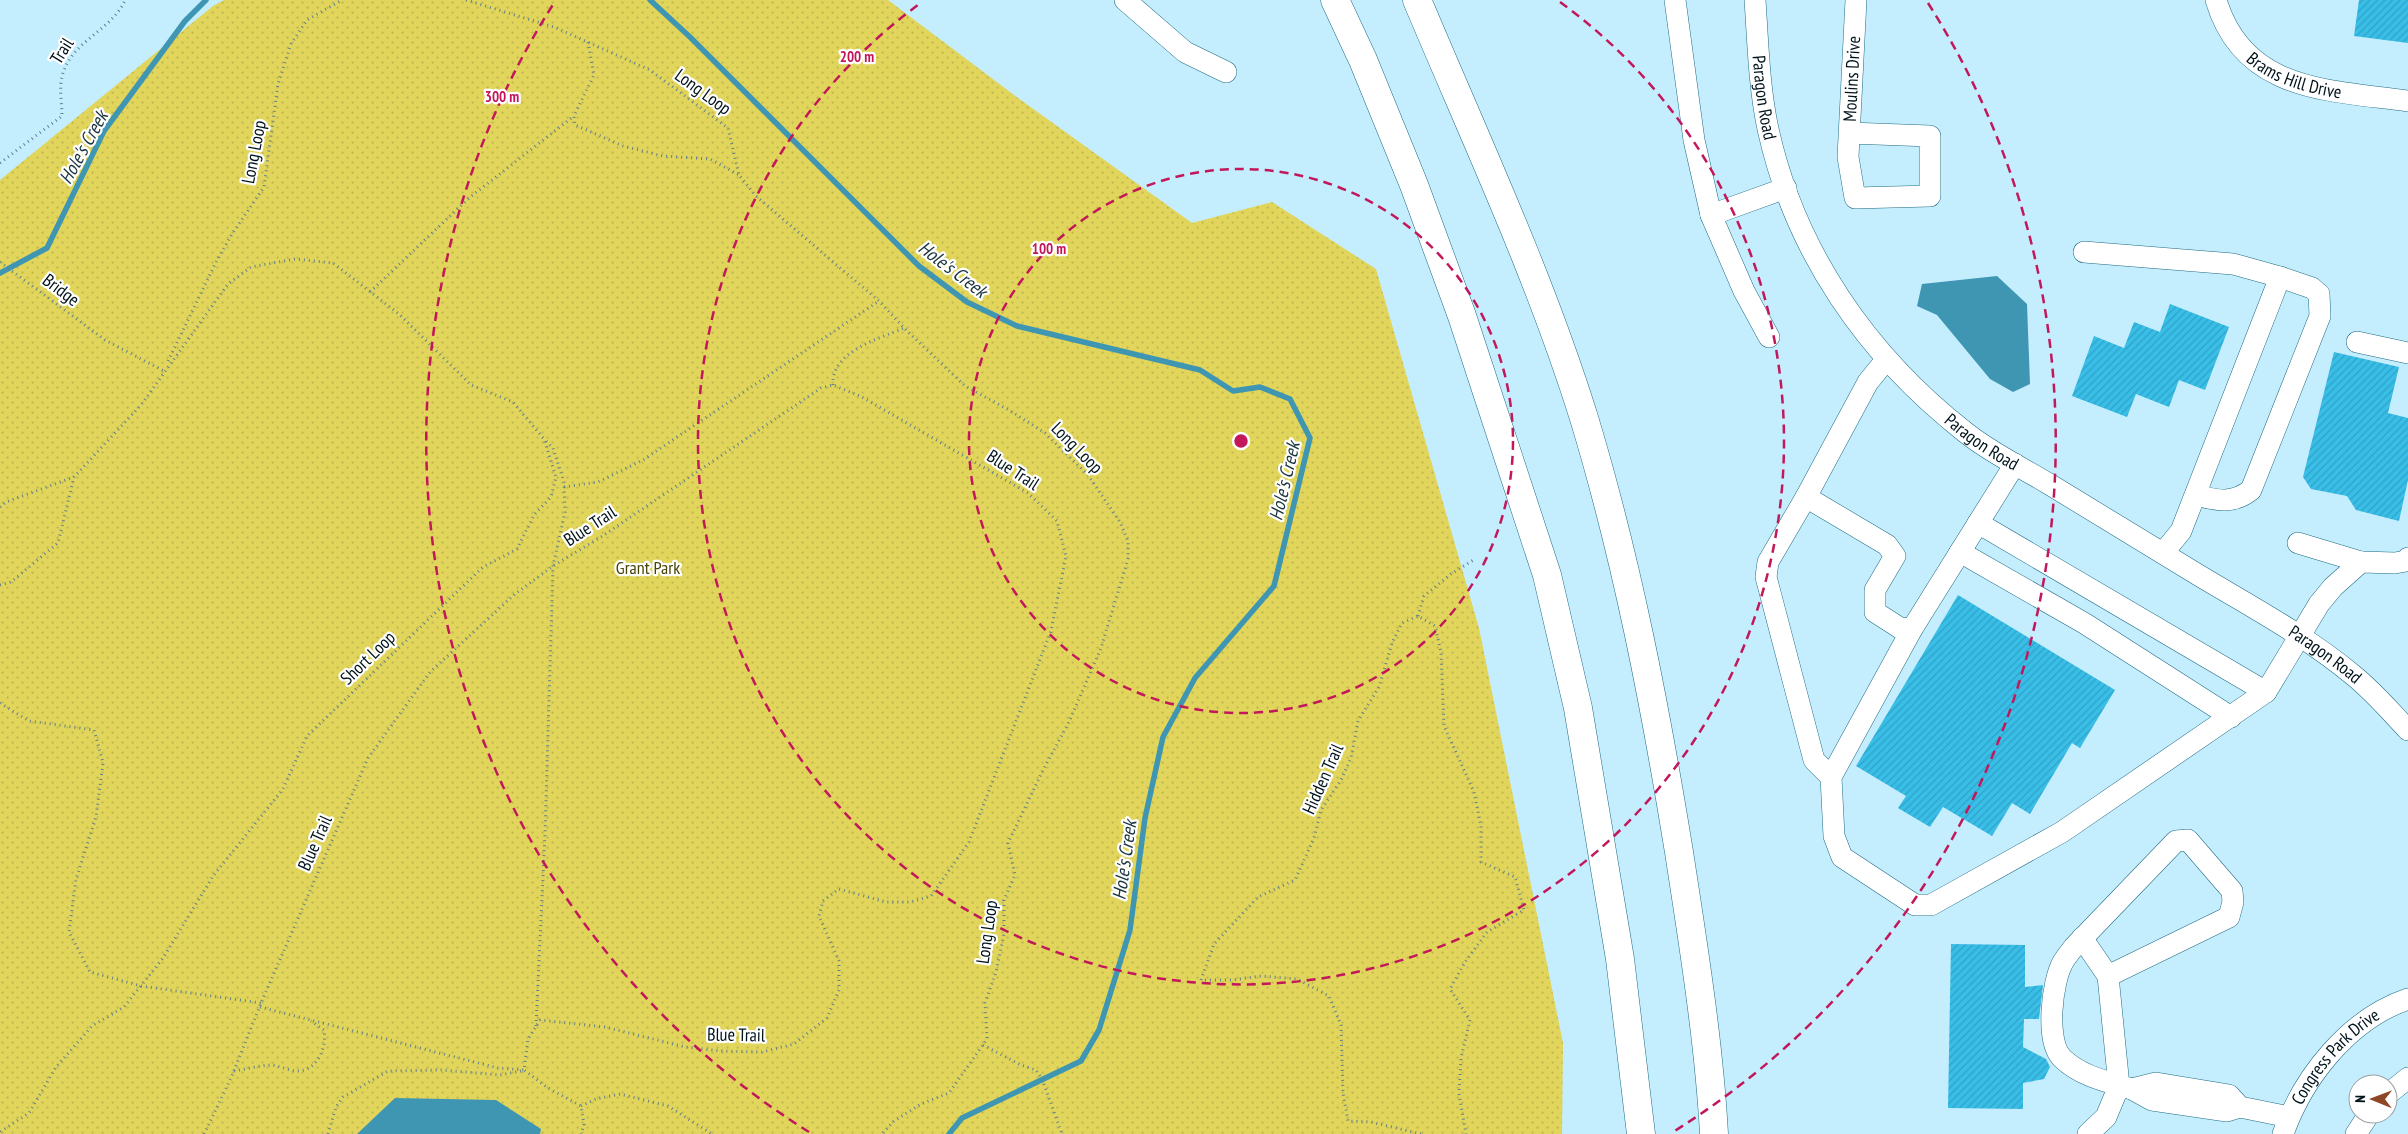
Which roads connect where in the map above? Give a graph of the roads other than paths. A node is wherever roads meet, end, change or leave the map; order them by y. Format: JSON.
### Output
{"nodes":[{"id":1,"x":1125,"y":0,"type":"edge"},
{"id":2,"x":1335,"y":0,"type":"edge"},
{"id":3,"x":1417,"y":0,"type":"edge"},
{"id":4,"x":1675,"y":0,"type":"edge"},
{"id":5,"x":1755,"y":0,"type":"edge"},
{"id":6,"x":1856,"y":0,"type":"edge"},
{"id":7,"x":2216,"y":0,"type":"edge"},
{"id":8,"x":1226,"y":72,"type":"dead end"},
{"id":9,"x":2408,"y":101,"type":"edge"},
{"id":10,"x":1849,"y":133,"type":"junction"},
{"id":11,"x":1786,"y":188,"type":"junction"},
{"id":12,"x":1711,"y":214,"type":"junction"},
{"id":13,"x":2084,"y":252,"type":"dead end"},
{"id":14,"x":2280,"y":277,"type":"junction"},
{"id":15,"x":1769,"y":338,"type":"dead end"},
{"id":16,"x":2358,"y":342,"type":"dead end"},
{"id":17,"x":2408,"y":353,"type":"edge"},
{"id":18,"x":1886,"y":360,"type":"junction"},
{"id":19,"x":2015,"y":464,"type":"junction"},
{"id":20,"x":2195,"y":495,"type":"junction"},
{"id":21,"x":1806,"y":497,"type":"junction"},
{"id":22,"x":1978,"y":524,"type":"junction"},
{"id":23,"x":2298,"y":543,"type":"dead end"},
{"id":24,"x":1960,"y":552,"type":"junction"},
{"id":25,"x":2163,"y":553,"type":"junction"},
{"id":26,"x":2408,"y":558,"type":"edge"},
{"id":27,"x":2362,"y":562,"type":"junction"},
{"id":28,"x":1912,"y":629,"type":"junction"},
{"id":29,"x":2300,"y":636,"type":"junction"},
{"id":30,"x":2266,"y":692,"type":"junction"},
{"id":31,"x":2231,"y":718,"type":"junction"},
{"id":32,"x":2408,"y":730,"type":"edge"},
{"id":33,"x":1831,"y":777,"type":"junction"},
{"id":34,"x":2082,"y":938,"type":"junction"},
{"id":35,"x":2108,"y":976,"type":"junction"},
{"id":36,"x":2408,"y":999,"type":"edge"},
{"id":37,"x":2408,"y":1078,"type":"edge"},
{"id":38,"x":2398,"y":1086,"type":"edge"},
{"id":39,"x":2126,"y":1087,"type":"junction"},
{"id":40,"x":2286,"y":1125,"type":"edge"},
{"id":41,"x":1641,"y":1134,"type":"edge"},
{"id":42,"x":1714,"y":1134,"type":"edge"},
{"id":43,"x":2088,"y":1134,"type":"edge"}],
"edges":[{"from":1,"to":8,"type":"street"},
{"from":2,"to":41,"type":"highway"},
{"from":3,"to":42,"type":"highway"},
{"from":4,"to":12,"type":"street"},
{"from":5,"to":11,"type":"street","name":"Paragon Road"},
{"from":6,"to":10,"type":"street","name":"Moulins Drive"},
{"from":7,"to":9,"type":"street","name":"Brams Hill Drive"},
{"from":10,"to":10,"type":"street","name":"Moulins Drive"},
{"from":11,"to":12,"type":"street"},
{"from":11,"to":18,"type":"street","name":"Paragon Road"},
{"from":12,"to":15,"type":"street"},
{"from":13,"to":14,"type":"street"},
{"from":14,"to":20,"type":"street"},
{"from":14,"to":20,"type":"street"},
{"from":16,"to":17,"type":"street"},
{"from":18,"to":19,"type":"street","name":"Paragon Road"},
{"from":18,"to":21,"type":"street"},
{"from":19,"to":22,"type":"street"},
{"from":19,"to":25,"type":"street","name":"Paragon Road"},
{"from":20,"to":25,"type":"street"},
{"from":21,"to":28,"type":"street"},
{"from":21,"to":33,"type":"street"},
{"from":22,"to":24,"type":"street"},
{"from":22,"to":30,"type":"street"},
{"from":23,"to":27,"type":"street"},
{"from":24,"to":28,"type":"street"},
{"from":24,"to":31,"type":"street"},
{"from":25,"to":29,"type":"street","name":"Paragon Road"},
{"from":26,"to":27,"type":"street"},
{"from":27,"to":29,"type":"street"},
{"from":28,"to":33,"type":"street"},
{"from":29,"to":30,"type":"street"},
{"from":29,"to":32,"type":"street","name":"Paragon Road"},
{"from":30,"to":31,"type":"street"},
{"from":31,"to":33,"type":"street"},
{"from":34,"to":35,"type":"street"},
{"from":34,"to":35,"type":"street"},
{"from":34,"to":39,"type":"street"},
{"from":35,"to":39,"type":"street"},
{"from":36,"to":40,"type":"street","name":"Congress Park Drive"},
{"from":37,"to":38,"type":"street"},
{"from":39,"to":40,"type":"street"},
{"from":39,"to":43,"type":"street"}]}
